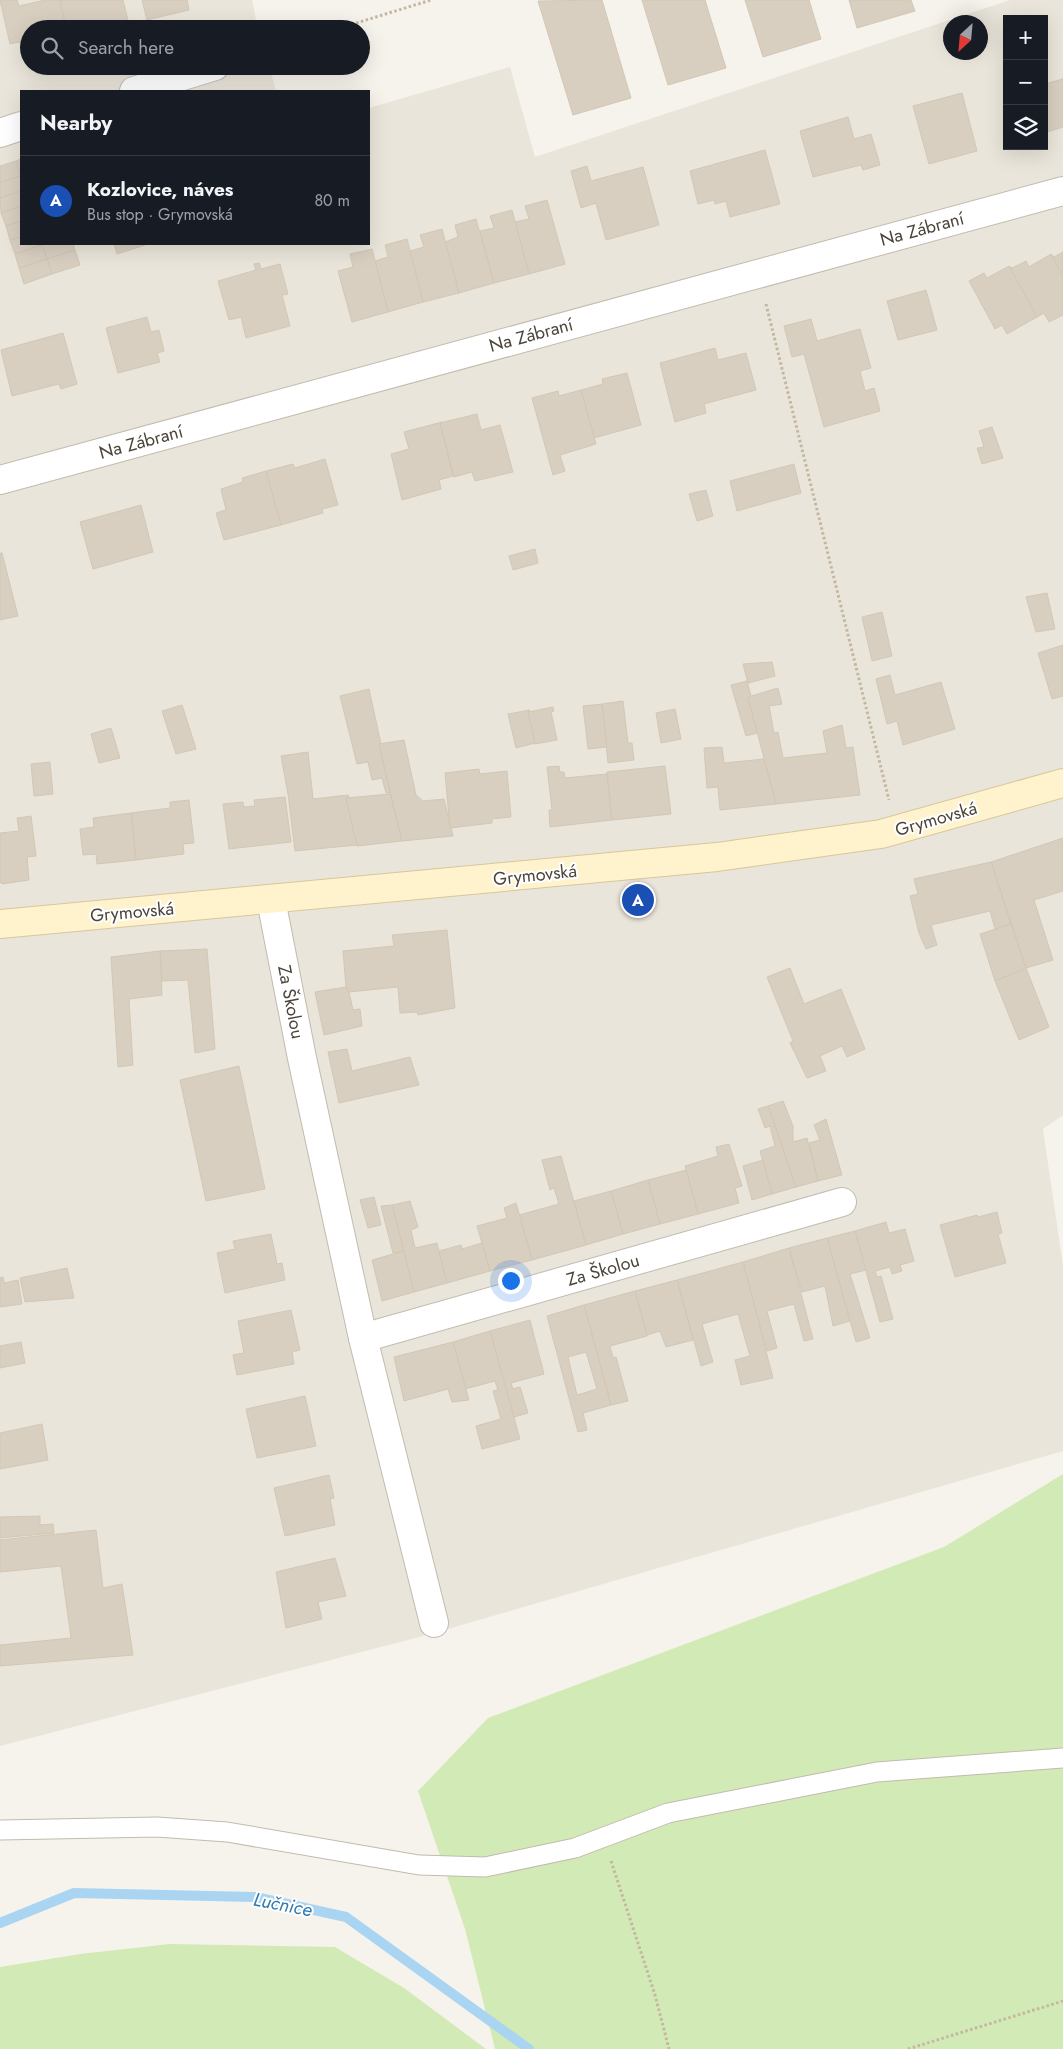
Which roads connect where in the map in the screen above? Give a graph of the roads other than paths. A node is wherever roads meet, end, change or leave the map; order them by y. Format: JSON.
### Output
{"nodes":[{"id":1,"x":186,"y":75,"type":"edge"},
{"id":2,"x":137,"y":90,"type":"edge"},
{"id":3,"x":20,"y":126,"type":"edge"},
{"id":4,"x":0,"y":133,"type":"edge"},
{"id":5,"x":1063,"y":191,"type":"edge"},
{"id":6,"x":0,"y":480,"type":"edge"},
{"id":7,"x":1063,"y":783,"type":"edge"},
{"id":8,"x":271,"y":900,"type":"junction"},
{"id":9,"x":0,"y":924,"type":"edge"},
{"id":10,"x":842,"y":1202,"type":"dead end"},
{"id":11,"x":363,"y":1338,"type":"junction"},
{"id":12,"x":434,"y":1623,"type":"dead end"},
{"id":13,"x":1063,"y":1758,"type":"edge"},
{"id":14,"x":0,"y":1830,"type":"edge"}],
"edges":[{"from":1,"to":2,"type":"street"},
{"from":3,"to":4,"type":"street"},
{"from":5,"to":6,"type":"street","name":"Na Zábraní"},
{"from":7,"to":8,"type":"main road","name":"Grymovská"},
{"from":8,"to":9,"type":"main road","name":"Grymovská"},
{"from":8,"to":11,"type":"street","name":"Za Školou"},
{"from":10,"to":11,"type":"street","name":"Za Školou"},
{"from":11,"to":12,"type":"street","name":"Za Školou"},
{"from":13,"to":14,"type":"lane"}]}
